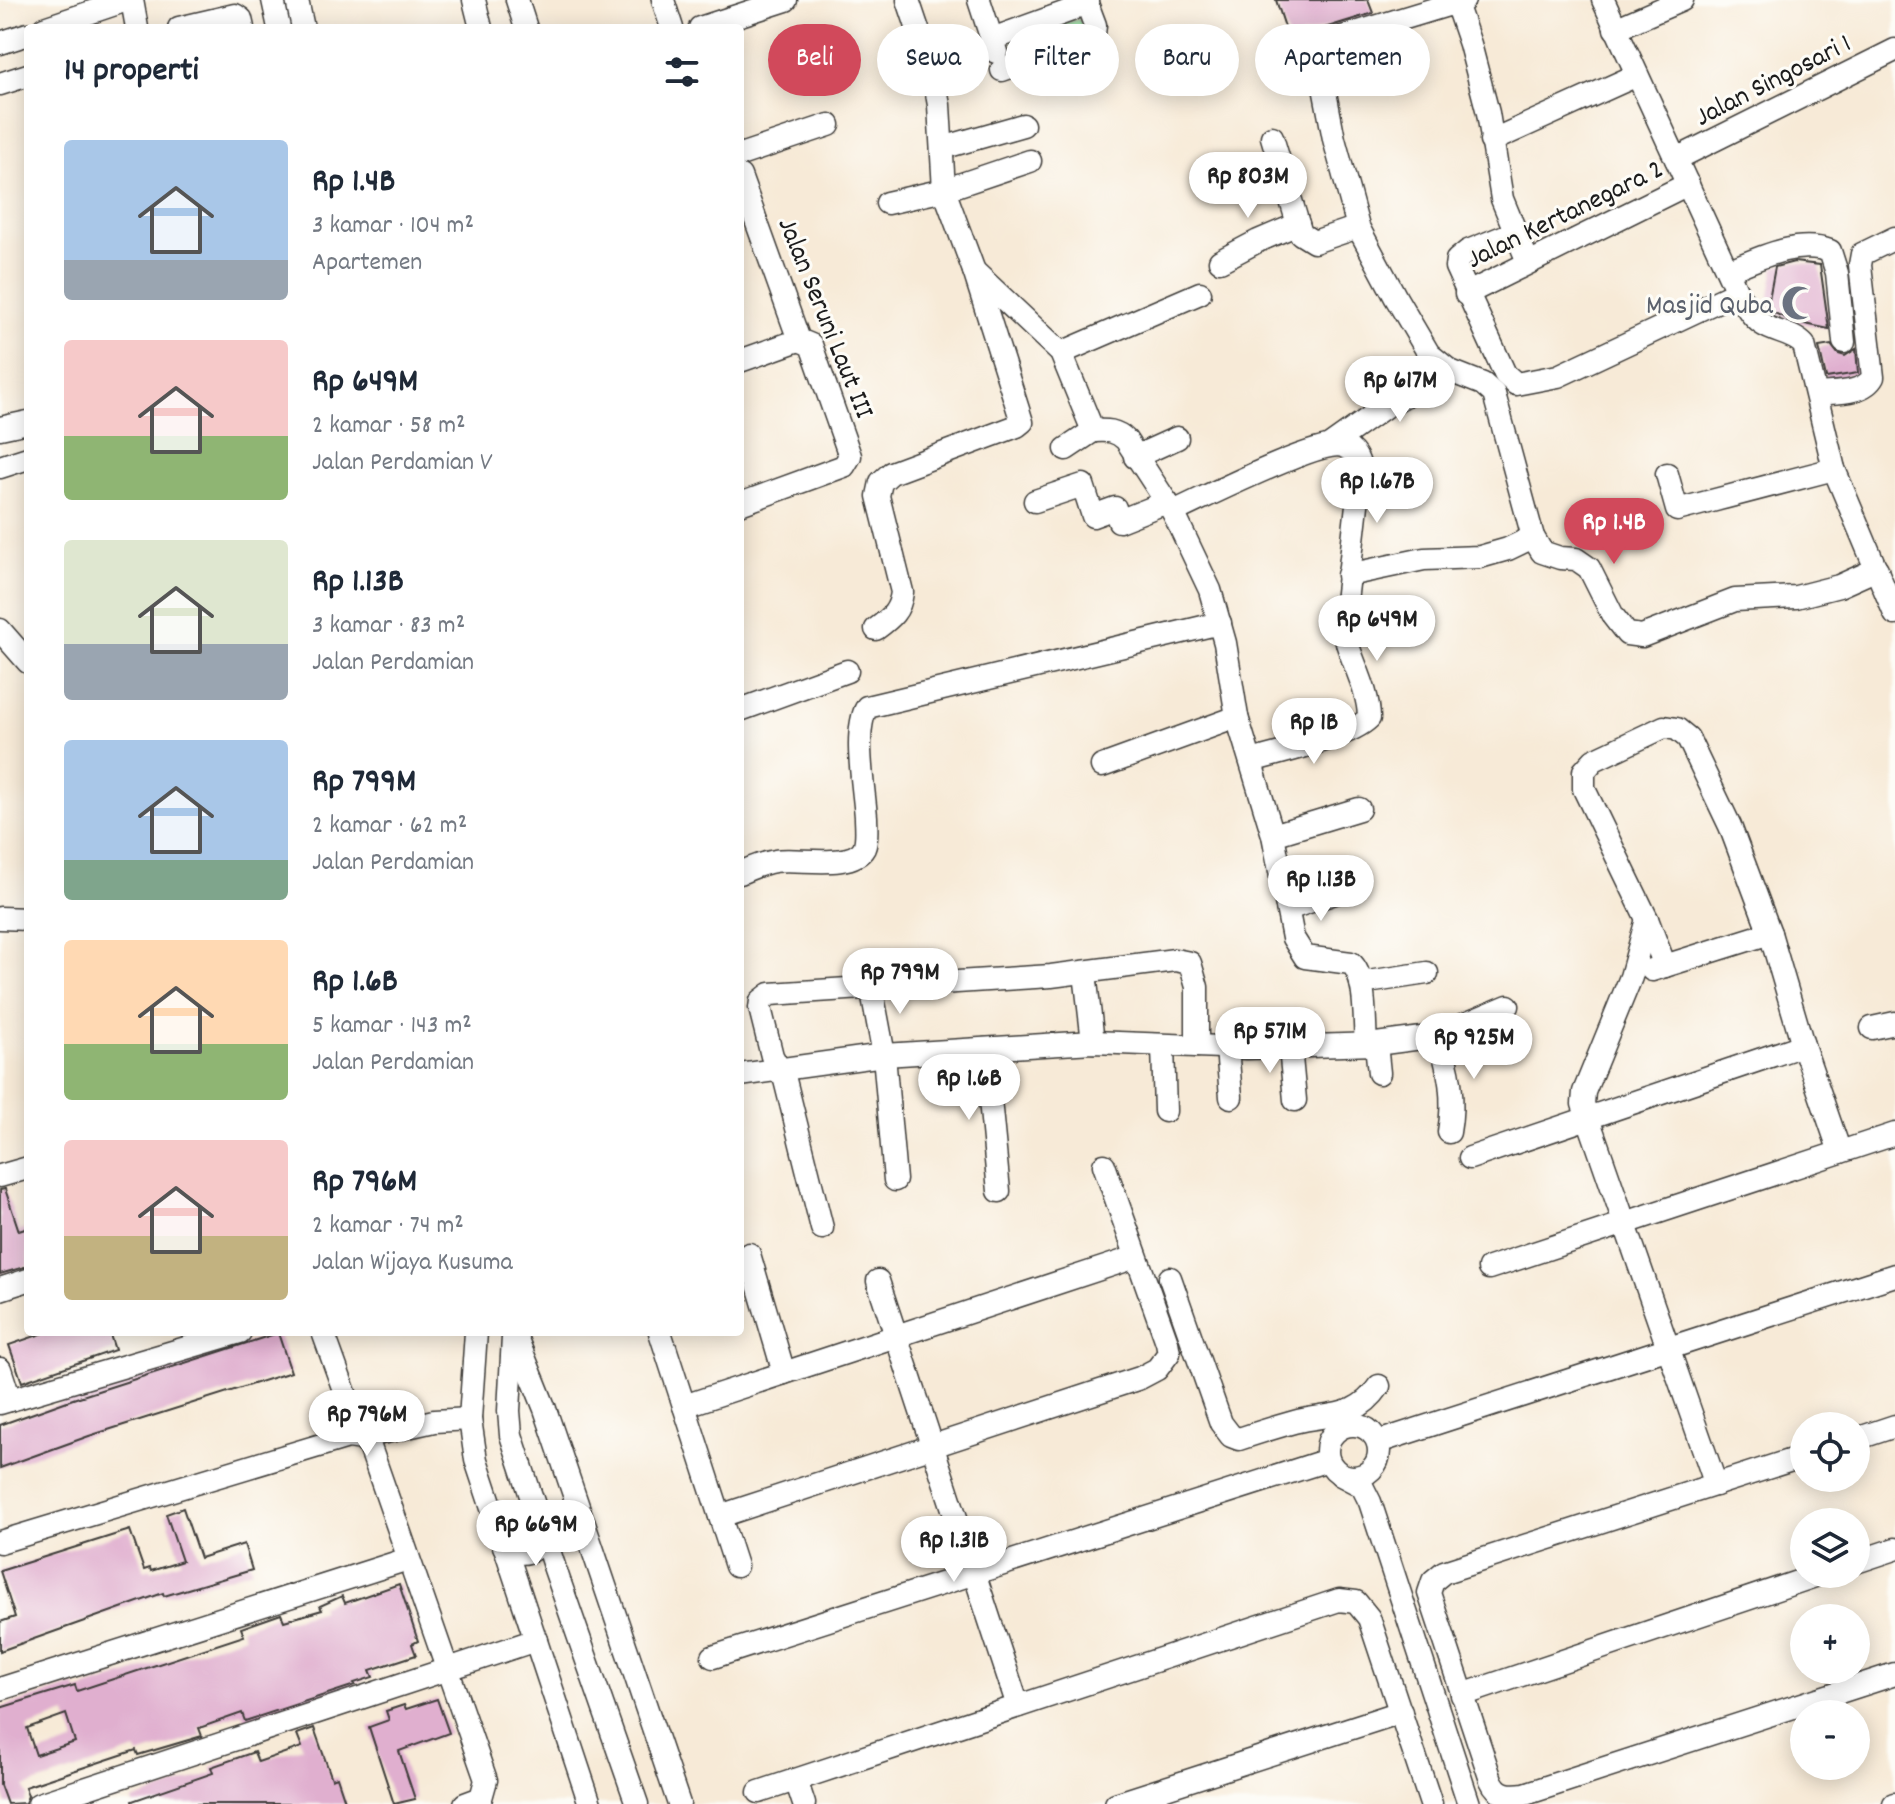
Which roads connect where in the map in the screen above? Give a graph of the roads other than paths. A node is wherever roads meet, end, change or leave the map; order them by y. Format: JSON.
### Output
{"nodes":[{"id":1,"x":60,"y":0,"type":"edge"},
{"id":2,"x":273,"y":0,"type":"edge"},
{"id":3,"x":297,"y":0,"type":"edge"},
{"id":4,"x":474,"y":0,"type":"edge"},
{"id":5,"x":517,"y":0,"type":"edge"},
{"id":6,"x":663,"y":0,"type":"edge"},
{"id":7,"x":786,"y":0,"type":"edge"},
{"id":8,"x":908,"y":0,"type":"edge"},
{"id":9,"x":979,"y":0,"type":"edge"},
{"id":10,"x":1603,"y":0,"type":"edge"},
{"id":11,"x":1682,"y":0,"type":"edge"},
{"id":12,"x":126,"y":1,"type":"edge"},
{"id":13,"x":1086,"y":1,"type":"edge"},
{"id":14,"x":1460,"y":1,"type":"edge"},
{"id":15,"x":52,"y":24,"type":"edge"},
{"id":16,"x":57,"y":24,"type":"edge"},
{"id":17,"x":126,"y":24,"type":"edge"},
{"id":18,"x":135,"y":24,"type":"edge"},
{"id":19,"x":196,"y":24,"type":"edge"},
{"id":20,"x":242,"y":24,"type":"edge"},
{"id":21,"x":278,"y":24,"type":"edge"},
{"id":22,"x":302,"y":24,"type":"edge"},
{"id":23,"x":480,"y":24,"type":"edge"},
{"id":24,"x":525,"y":24,"type":"edge"},
{"id":25,"x":671,"y":24,"type":"edge"},
{"id":26,"x":712,"y":24,"type":"edge"},
{"id":27,"x":1385,"y":24,"type":"edge"},
{"id":28,"x":1615,"y":29,"type":"junction"},
{"id":29,"x":24,"y":35,"type":"edge"},
{"id":30,"x":992,"y":39,"type":"junction"},
{"id":31,"x":0,"y":43,"type":"edge"},
{"id":32,"x":1895,"y":50,"type":"edge"},
{"id":33,"x":1637,"y":75,"type":"junction"},
{"id":34,"x":24,"y":76,"type":"edge"},
{"id":35,"x":0,"y":84,"type":"edge"},
{"id":36,"x":1326,"y":96,"type":"edge"},
{"id":37,"x":829,"y":125,"type":"dead end"},
{"id":38,"x":1023,"y":125,"type":"dead end"},
{"id":39,"x":1272,"y":137,"type":"dead end"},
{"id":40,"x":1491,"y":141,"type":"junction"},
{"id":41,"x":942,"y":148,"type":"junction"},
{"id":42,"x":744,"y":154,"type":"edge"},
{"id":43,"x":1676,"y":159,"type":"junction"},
{"id":44,"x":1030,"y":161,"type":"dead end"},
{"id":45,"x":1688,"y":184,"type":"junction"},
{"id":46,"x":944,"y":190,"type":"junction"},
{"id":47,"x":887,"y":203,"type":"dead end"},
{"id":48,"x":746,"y":210,"type":"edge"},
{"id":49,"x":1298,"y":224,"type":"junction"},
{"id":50,"x":1358,"y":227,"type":"junction"},
{"id":51,"x":1515,"y":232,"type":"junction"},
{"id":52,"x":1895,"y":238,"type":"edge"},
{"id":53,"x":1220,"y":261,"type":"dead end"},
{"id":54,"x":1528,"y":262,"type":"junction"},
{"id":55,"x":974,"y":271,"type":"junction"},
{"id":56,"x":1728,"y":271,"type":"junction"},
{"id":57,"x":1737,"y":292,"type":"junction"},
{"id":58,"x":1200,"y":293,"type":"dead end"},
{"id":59,"x":1466,"y":294,"type":"junction"},
{"id":60,"x":799,"y":340,"type":"junction"},
{"id":61,"x":1844,"y":342,"type":"dead end"},
{"id":62,"x":1061,"y":353,"type":"junction"},
{"id":63,"x":744,"y":360,"type":"edge"},
{"id":64,"x":1450,"y":371,"type":"junction"},
{"id":65,"x":1817,"y":394,"type":"junction"},
{"id":66,"x":24,"y":423,"type":"edge"},
{"id":67,"x":0,"y":428,"type":"edge"},
{"id":68,"x":1093,"y":431,"type":"junction"},
{"id":69,"x":1177,"y":438,"type":"dead end"},
{"id":70,"x":1331,"y":445,"type":"junction"},
{"id":71,"x":1066,"y":449,"type":"dead end"},
{"id":72,"x":1135,"y":457,"type":"junction"},
{"id":73,"x":24,"y":459,"type":"edge"},
{"id":74,"x":0,"y":467,"type":"edge"},
{"id":75,"x":1834,"y":469,"type":"junction"},
{"id":76,"x":1667,"y":474,"type":"dead end"},
{"id":77,"x":1035,"y":501,"type":"dead end"},
{"id":78,"x":744,"y":503,"type":"edge"},
{"id":79,"x":1170,"y":507,"type":"junction"},
{"id":80,"x":1533,"y":537,"type":"junction"},
{"id":81,"x":1877,"y":569,"type":"junction"},
{"id":82,"x":1348,"y":575,"type":"junction"},
{"id":83,"x":1895,"y":614,"type":"edge"},
{"id":84,"x":1220,"y":623,"type":"junction"},
{"id":85,"x":876,"y":629,"type":"dead end"},
{"id":86,"x":0,"y":630,"type":"edge"},
{"id":87,"x":24,"y":657,"type":"edge"},
{"id":88,"x":847,"y":671,"type":"dead end"},
{"id":89,"x":744,"y":709,"type":"edge"},
{"id":90,"x":1237,"y":717,"type":"junction"},
{"id":91,"x":1251,"y":761,"type":"junction"},
{"id":92,"x":1102,"y":766,"type":"dead end"},
{"id":93,"x":1359,"y":809,"type":"dead end"},
{"id":94,"x":1273,"y":835,"type":"junction"},
{"id":95,"x":744,"y":872,"type":"edge"},
{"id":96,"x":1338,"y":892,"type":"dead end"},
{"id":97,"x":1288,"y":909,"type":"junction"},
{"id":98,"x":0,"y":918,"type":"edge"},
{"id":99,"x":24,"y":919,"type":"edge"},
{"id":100,"x":1647,"y":919,"type":"junction"},
{"id":101,"x":1770,"y":933,"type":"junction"},
{"id":102,"x":1665,"y":966,"type":"junction"},
{"id":103,"x":1085,"y":973,"type":"junction"},
{"id":104,"x":1427,"y":973,"type":"dead end"},
{"id":105,"x":1631,"y":977,"type":"junction"},
{"id":106,"x":1361,"y":983,"type":"junction"},
{"id":107,"x":871,"y":986,"type":"junction"},
{"id":108,"x":1508,"y":1006,"type":"dead end"},
{"id":109,"x":1895,"y":1023,"type":"edge"},
{"id":110,"x":1872,"y":1028,"type":"dead end"},
{"id":111,"x":1437,"y":1036,"type":"junction"},
{"id":112,"x":1093,"y":1042,"type":"junction"},
{"id":113,"x":1371,"y":1044,"type":"junction"},
{"id":114,"x":1803,"y":1045,"type":"junction"},
{"id":115,"x":1163,"y":1046,"type":"junction"},
{"id":116,"x":1197,"y":1046,"type":"junction"},
{"id":117,"x":1227,"y":1047,"type":"junction"},
{"id":118,"x":1290,"y":1047,"type":"junction"},
{"id":119,"x":985,"y":1049,"type":"junction"},
{"id":120,"x":884,"y":1055,"type":"junction"},
{"id":121,"x":780,"y":1069,"type":"junction"},
{"id":122,"x":1379,"y":1073,"type":"dead end"},
{"id":123,"x":744,"y":1074,"type":"edge"},
{"id":124,"x":1231,"y":1097,"type":"dead end"},
{"id":125,"x":1295,"y":1100,"type":"dead end"},
{"id":126,"x":1165,"y":1111,"type":"dead end"},
{"id":127,"x":1586,"y":1116,"type":"junction"},
{"id":128,"x":1449,"y":1132,"type":"dead end"},
{"id":129,"x":1895,"y":1134,"type":"edge"},
{"id":130,"x":1840,"y":1152,"type":"junction"},
{"id":131,"x":1470,"y":1158,"type":"dead end"},
{"id":132,"x":1104,"y":1165,"type":"dead end"},
{"id":133,"x":24,"y":1169,"type":"edge"},
{"id":134,"x":0,"y":1176,"type":"edge"},
{"id":135,"x":895,"y":1180,"type":"dead end"},
{"id":136,"x":999,"y":1191,"type":"dead end"},
{"id":137,"x":1623,"y":1223,"type":"junction"},
{"id":138,"x":822,"y":1228,"type":"dead end"},
{"id":139,"x":749,"y":1254,"type":"dead end"},
{"id":140,"x":1136,"y":1257,"type":"junction"},
{"id":141,"x":1489,"y":1268,"type":"dead end"},
{"id":142,"x":1895,"y":1275,"type":"edge"},
{"id":143,"x":1170,"y":1278,"type":"dead end"},
{"id":144,"x":24,"y":1281,"type":"edge"},
{"id":145,"x":878,"y":1281,"type":"dead end"},
{"id":146,"x":0,"y":1289,"type":"edge"},
{"id":147,"x":227,"y":1336,"type":"edge"},
{"id":148,"x":324,"y":1336,"type":"edge"},
{"id":149,"x":476,"y":1336,"type":"edge"},
{"id":150,"x":513,"y":1336,"type":"edge"},
{"id":151,"x":515,"y":1336,"type":"edge"},
{"id":152,"x":661,"y":1336,"type":"edge"},
{"id":153,"x":897,"y":1336,"type":"junction"},
{"id":154,"x":1666,"y":1349,"type":"junction"},
{"id":155,"x":0,"y":1369,"type":"edge"},
{"id":156,"x":784,"y":1373,"type":"junction"},
{"id":157,"x":1379,"y":1386,"type":"dead end"},
{"id":158,"x":5,"y":1402,"type":"edge"},
{"id":159,"x":684,"y":1406,"type":"junction"},
{"id":160,"x":1363,"y":1415,"type":"junction"},
{"id":161,"x":470,"y":1419,"type":"junction"},
{"id":162,"x":1895,"y":1426,"type":"edge"},
{"id":163,"x":1324,"y":1427,"type":"junction"},
{"id":164,"x":1870,"y":1434,"type":"edge"},
{"id":165,"x":933,"y":1447,"type":"junction"},
{"id":166,"x":1378,"y":1452,"type":"junction"},
{"id":167,"x":1790,"y":1461,"type":"edge"},
{"id":168,"x":1334,"y":1467,"type":"junction"},
{"id":169,"x":1716,"y":1485,"type":"junction"},
{"id":170,"x":1370,"y":1502,"type":"junction"},
{"id":171,"x":720,"y":1516,"type":"junction"},
{"id":172,"x":543,"y":1535,"type":"junction"},
{"id":173,"x":0,"y":1542,"type":"edge"},
{"id":174,"x":504,"y":1546,"type":"junction"},
{"id":175,"x":1895,"y":1549,"type":"edge"},
{"id":176,"x":1870,"y":1557,"type":"edge"},
{"id":177,"x":408,"y":1559,"type":"junction"},
{"id":178,"x":736,"y":1566,"type":"dead end"},
{"id":179,"x":555,"y":1569,"type":"junction"},
{"id":180,"x":975,"y":1574,"type":"junction"},
{"id":181,"x":516,"y":1580,"type":"junction"},
{"id":182,"x":1790,"y":1584,"type":"edge"},
{"id":183,"x":536,"y":1640,"type":"junction"},
{"id":184,"x":713,"y":1657,"type":"dead end"},
{"id":185,"x":447,"y":1669,"type":"junction"},
{"id":186,"x":1895,"y":1674,"type":"edge"},
{"id":187,"x":0,"y":1689,"type":"edge"},
{"id":188,"x":1462,"y":1695,"type":"junction"},
{"id":189,"x":1018,"y":1706,"type":"junction"},
{"id":190,"x":1401,"y":1712,"type":"junction"},
{"id":191,"x":796,"y":1780,"type":"junction"},
{"id":192,"x":759,"y":1792,"type":"dead end"},
{"id":193,"x":39,"y":1804,"type":"edge"},
{"id":194,"x":465,"y":1804,"type":"edge"},
{"id":195,"x":590,"y":1804,"type":"edge"},
{"id":196,"x":637,"y":1804,"type":"edge"},
{"id":197,"x":679,"y":1804,"type":"edge"},
{"id":198,"x":804,"y":1804,"type":"edge"},
{"id":199,"x":1116,"y":1804,"type":"edge"},
{"id":200,"x":1431,"y":1804,"type":"edge"},
{"id":201,"x":1469,"y":1804,"type":"edge"}],
"edges":[{"from":1,"to":15,"type":"street"},
{"from":2,"to":21,"type":"street"},
{"from":3,"to":22,"type":"street"},
{"from":4,"to":23,"type":"street"},
{"from":5,"to":24,"type":"street"},
{"from":6,"to":25,"type":"street"},
{"from":7,"to":26,"type":"street"},
{"from":8,"to":41,"type":"street"},
{"from":9,"to":30,"type":"street"},
{"from":10,"to":28,"type":"street"},
{"from":11,"to":28,"type":"street"},
{"from":12,"to":16,"type":"street"},
{"from":12,"to":17,"type":"street"},
{"from":12,"to":18,"type":"street"},
{"from":13,"to":30,"type":"street"},
{"from":13,"to":30,"type":"street"},
{"from":14,"to":27,"type":"street"},
{"from":14,"to":40,"type":"street"},
{"from":19,"to":20,"type":"street"},
{"from":28,"to":33,"type":"street"},
{"from":29,"to":31,"type":"street"},
{"from":32,"to":43,"type":"street","name":"Jalan Singosari 1"},
{"from":33,"to":40,"type":"street"},
{"from":33,"to":43,"type":"street"},
{"from":34,"to":35,"type":"street"},
{"from":36,"to":50,"type":"street"},
{"from":37,"to":42,"type":"street"},
{"from":38,"to":41,"type":"street"},
{"from":39,"to":49,"type":"street"},
{"from":40,"to":51,"type":"street"},
{"from":41,"to":46,"type":"street"},
{"from":43,"to":45,"type":"street"},
{"from":44,"to":46,"type":"street"},
{"from":45,"to":54,"type":"street","name":"Jalan Kertanegara 2"},
{"from":45,"to":56,"type":"street"},
{"from":46,"to":47,"type":"street"},
{"from":46,"to":55,"type":"street"},
{"from":48,"to":60,"type":"street","name":"Jalan Seruni Laut III"},
{"from":49,"to":50,"type":"street"},
{"from":49,"to":53,"type":"street"},
{"from":50,"to":64,"type":"street"},
{"from":51,"to":54,"type":"street"},
{"from":51,"to":59,"type":"street"},
{"from":52,"to":65,"type":"street"},
{"from":54,"to":59,"type":"street","name":"Jalan Kertanegara 2"},
{"from":55,"to":62,"type":"street"},
{"from":55,"to":85,"type":"street"},
{"from":56,"to":57,"type":"street"},
{"from":56,"to":61,"type":"street"},
{"from":57,"to":59,"type":"street"},
{"from":57,"to":65,"type":"street"},
{"from":58,"to":62,"type":"street"},
{"from":60,"to":63,"type":"street"},
{"from":60,"to":78,"type":"street","name":"Jalan Seruni Laut III"},
{"from":62,"to":68,"type":"street"},
{"from":64,"to":70,"type":"street"},
{"from":64,"to":80,"type":"street"},
{"from":65,"to":75,"type":"street"},
{"from":66,"to":67,"type":"street"},
{"from":68,"to":71,"type":"street"},
{"from":68,"to":72,"type":"street"},
{"from":69,"to":72,"type":"street"},
{"from":70,"to":79,"type":"street"},
{"from":70,"to":82,"type":"street"},
{"from":72,"to":79,"type":"street"},
{"from":73,"to":74,"type":"street"},
{"from":75,"to":76,"type":"street"},
{"from":75,"to":81,"type":"street"},
{"from":77,"to":79,"type":"street"},
{"from":79,"to":84,"type":"street"},
{"from":80,"to":81,"type":"street"},
{"from":80,"to":82,"type":"street"},
{"from":81,"to":83,"type":"street"},
{"from":82,"to":91,"type":"street"},
{"from":84,"to":90,"type":"street"},
{"from":84,"to":95,"type":"street"},
{"from":86,"to":87,"type":"street"},
{"from":88,"to":89,"type":"street"},
{"from":90,"to":91,"type":"street"},
{"from":90,"to":92,"type":"street"},
{"from":91,"to":94,"type":"street"},
{"from":93,"to":94,"type":"street"},
{"from":94,"to":97,"type":"street"},
{"from":96,"to":97,"type":"street"},
{"from":97,"to":106,"type":"street"},
{"from":98,"to":99,"type":"street"},
{"from":100,"to":101,"type":"street"},
{"from":100,"to":102,"type":"street"},
{"from":100,"to":105,"type":"street"},
{"from":101,"to":102,"type":"street"},
{"from":101,"to":114,"type":"street"},
{"from":102,"to":105,"type":"street"},
{"from":103,"to":107,"type":"street"},
{"from":103,"to":112,"type":"street"},
{"from":103,"to":116,"type":"street"},
{"from":104,"to":106,"type":"street"},
{"from":105,"to":127,"type":"street"},
{"from":106,"to":113,"type":"street"},
{"from":107,"to":120,"type":"street"},
{"from":107,"to":121,"type":"street"},
{"from":108,"to":111,"type":"street"},
{"from":109,"to":110,"type":"street"},
{"from":111,"to":113,"type":"street"},
{"from":111,"to":128,"type":"street"},
{"from":112,"to":115,"type":"street"},
{"from":112,"to":119,"type":"street"},
{"from":113,"to":118,"type":"street"},
{"from":113,"to":122,"type":"street"},
{"from":114,"to":127,"type":"street"},
{"from":114,"to":130,"type":"street"},
{"from":115,"to":116,"type":"street"},
{"from":115,"to":126,"type":"street"},
{"from":116,"to":117,"type":"street"},
{"from":117,"to":118,"type":"street"},
{"from":117,"to":124,"type":"street"},
{"from":118,"to":125,"type":"street"},
{"from":119,"to":120,"type":"street"},
{"from":119,"to":136,"type":"street"},
{"from":120,"to":121,"type":"street"},
{"from":120,"to":135,"type":"street"},
{"from":121,"to":123,"type":"street"},
{"from":121,"to":138,"type":"street"},
{"from":127,"to":131,"type":"street"},
{"from":127,"to":137,"type":"street"},
{"from":129,"to":130,"type":"street"},
{"from":130,"to":137,"type":"street"},
{"from":132,"to":140,"type":"street"},
{"from":133,"to":134,"type":"street"},
{"from":137,"to":141,"type":"street"},
{"from":137,"to":154,"type":"street"},
{"from":139,"to":156,"type":"street"},
{"from":140,"to":153,"type":"street"},
{"from":140,"to":165,"type":"street"},
{"from":142,"to":154,"type":"street"},
{"from":143,"to":163,"type":"street"},
{"from":144,"to":146,"type":"street"},
{"from":145,"to":153,"type":"street"},
{"from":147,"to":158,"type":"street"},
{"from":148,"to":161,"type":"street"},
{"from":149,"to":161,"type":"street"},
{"from":150,"to":172,"type":"street"},
{"from":151,"to":197,"type":"street"},
{"from":152,"to":159,"type":"street"},
{"from":153,"to":156,"type":"street"},
{"from":153,"to":165,"type":"street"},
{"from":154,"to":166,"type":"street"},
{"from":154,"to":169,"type":"street"},
{"from":155,"to":158,"type":"street"},
{"from":156,"to":159,"type":"street"},
{"from":157,"to":160,"type":"street"},
{"from":159,"to":171,"type":"street"},
{"from":160,"to":163,"type":"street"},
{"from":160,"to":166,"type":"street"},
{"from":161,"to":174,"type":"street"},
{"from":162,"to":164,"type":"street"},
{"from":163,"to":168,"type":"street"},
{"from":165,"to":171,"type":"street"},
{"from":165,"to":180,"type":"street"},
{"from":166,"to":168,"type":"street"},
{"from":166,"to":170,"type":"street"},
{"from":167,"to":169,"type":"street"},
{"from":168,"to":170,"type":"street"},
{"from":168,"to":180,"type":"street"},
{"from":169,"to":188,"type":"street"},
{"from":170,"to":201,"type":"street"},
{"from":171,"to":178,"type":"street"},
{"from":172,"to":174,"type":"street"},
{"from":172,"to":179,"type":"street"},
{"from":173,"to":177,"type":"street"},
{"from":174,"to":181,"type":"street"},
{"from":175,"to":176,"type":"street"},
{"from":177,"to":185,"type":"street"},
{"from":177,"to":187,"type":"street"},
{"from":179,"to":181,"type":"street"},
{"from":179,"to":196,"type":"street"},
{"from":180,"to":184,"type":"street"},
{"from":180,"to":189,"type":"street"},
{"from":181,"to":183,"type":"street"},
{"from":182,"to":188,"type":"street"},
{"from":183,"to":185,"type":"street"},
{"from":183,"to":195,"type":"street"},
{"from":185,"to":193,"type":"street"},
{"from":185,"to":194,"type":"street"},
{"from":186,"to":188,"type":"street"},
{"from":189,"to":190,"type":"street"},
{"from":189,"to":191,"type":"street"},
{"from":190,"to":199,"type":"street"},
{"from":190,"to":200,"type":"street"},
{"from":191,"to":192,"type":"street"},
{"from":191,"to":198,"type":"street"}]}
